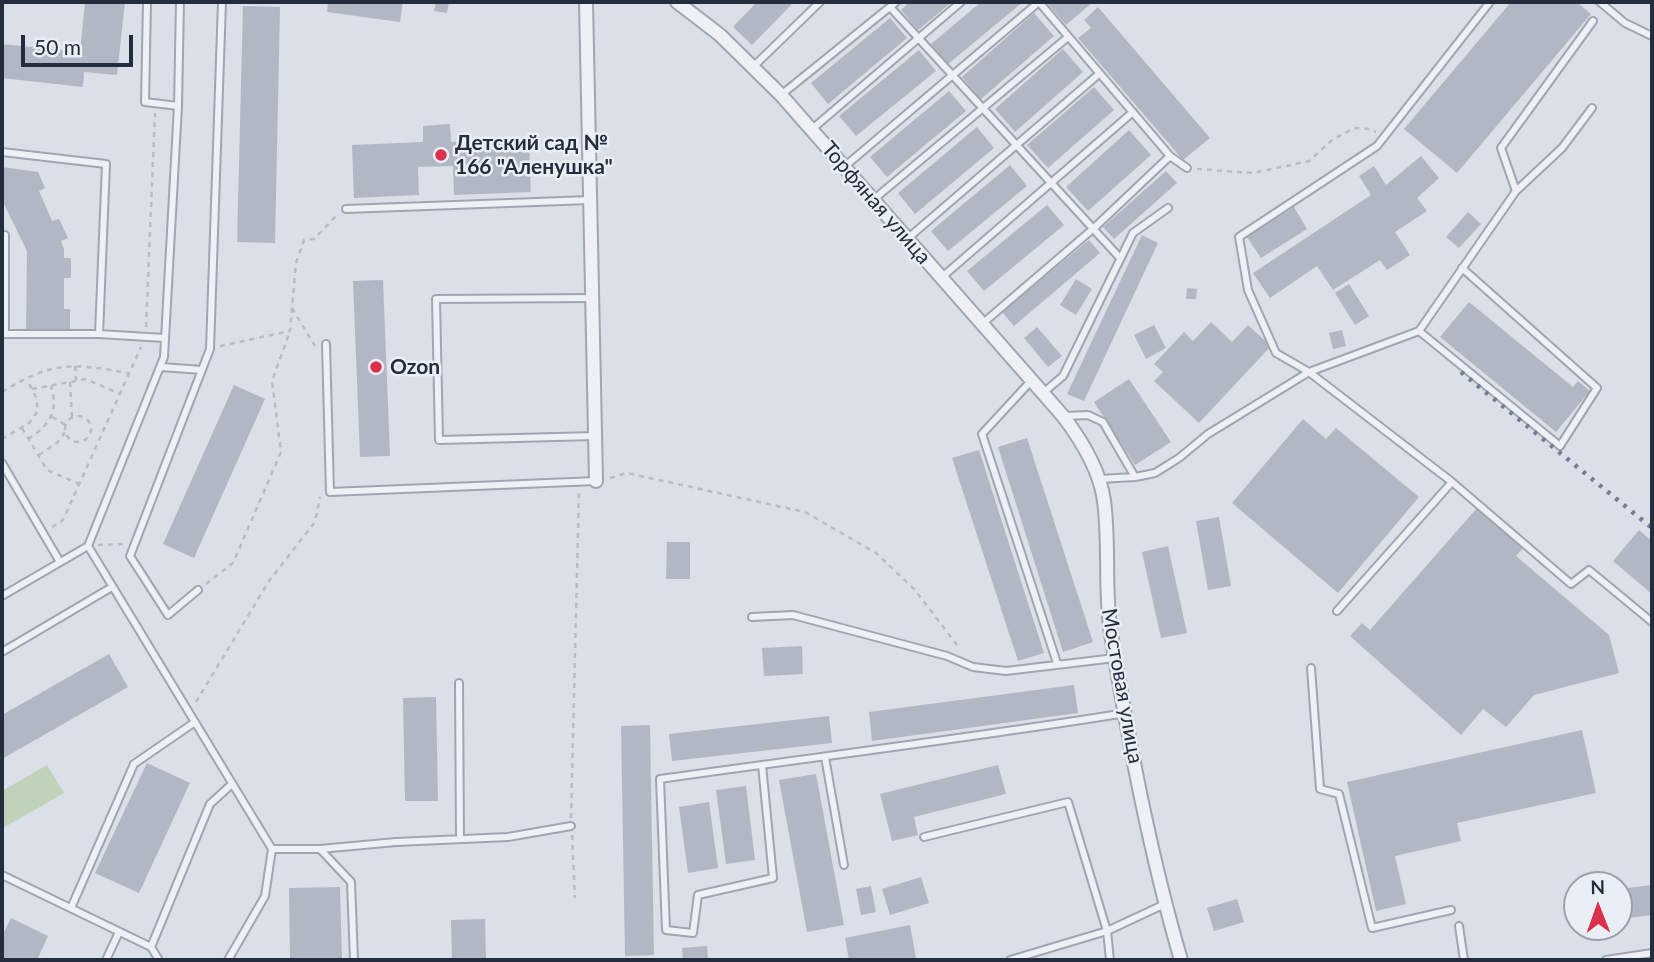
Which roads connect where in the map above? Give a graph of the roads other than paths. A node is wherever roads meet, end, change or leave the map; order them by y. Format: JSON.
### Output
{"nodes":[{"id":1,"x":147,"y":2,"type":"edge"},
{"id":2,"x":180,"y":2,"type":"edge"},
{"id":3,"x":222,"y":2,"type":"edge"},
{"id":4,"x":586,"y":2,"type":"edge"},
{"id":5,"x":677,"y":2,"type":"edge"},
{"id":6,"x":820,"y":2,"type":"edge"},
{"id":7,"x":896,"y":2,"type":"edge"},
{"id":8,"x":961,"y":2,"type":"edge"},
{"id":9,"x":1039,"y":2,"type":"edge"},
{"id":10,"x":1490,"y":2,"type":"edge"},
{"id":11,"x":1600,"y":2,"type":"edge"},
{"id":12,"x":890,"y":8,"type":"junction"},
{"id":13,"x":1593,"y":21,"type":"dead end"},
{"id":14,"x":1652,"y":36,"type":"edge"},
{"id":15,"x":1068,"y":37,"type":"junction"},
{"id":16,"x":918,"y":39,"type":"junction"},
{"id":17,"x":754,"y":66,"type":"junction"},
{"id":18,"x":1099,"y":74,"type":"junction"},
{"id":19,"x":952,"y":75,"type":"junction"},
{"id":20,"x":781,"y":95,"type":"junction"},
{"id":21,"x":178,"y":106,"type":"junction"},
{"id":22,"x":982,"y":108,"type":"junction"},
{"id":23,"x":1592,"y":108,"type":"dead end"},
{"id":24,"x":1133,"y":112,"type":"junction"},
{"id":25,"x":811,"y":130,"type":"junction"},
{"id":26,"x":1017,"y":145,"type":"junction"},
{"id":27,"x":2,"y":152,"type":"edge"},
{"id":28,"x":1170,"y":156,"type":"junction"},
{"id":29,"x":844,"y":167,"type":"junction"},
{"id":30,"x":1187,"y":168,"type":"road end"},
{"id":31,"x":1051,"y":182,"type":"junction"},
{"id":32,"x":1516,"y":191,"type":"junction"},
{"id":33,"x":590,"y":200,"type":"junction"},
{"id":34,"x":873,"y":200,"type":"junction"},
{"id":35,"x":1168,"y":208,"type":"dead end"},
{"id":36,"x":346,"y":209,"type":"road end"},
{"id":37,"x":1094,"y":228,"type":"junction"},
{"id":38,"x":2,"y":235,"type":"edge"},
{"id":39,"x":907,"y":239,"type":"junction"},
{"id":40,"x":1121,"y":258,"type":"junction"},
{"id":41,"x":1462,"y":268,"type":"junction"},
{"id":42,"x":941,"y":278,"type":"junction"},
{"id":43,"x":593,"y":298,"type":"junction"},
{"id":44,"x":982,"y":324,"type":"junction"},
{"id":45,"x":1419,"y":331,"type":"junction"},
{"id":46,"x":99,"y":334,"type":"junction"},
{"id":47,"x":164,"y":338,"type":"junction"},
{"id":48,"x":326,"y":344,"type":"dead end"},
{"id":49,"x":161,"y":367,"type":"junction"},
{"id":50,"x":202,"y":370,"type":"junction"},
{"id":51,"x":1309,"y":372,"type":"junction"},
{"id":52,"x":1032,"y":381,"type":"junction"},
{"id":53,"x":1042,"y":393,"type":"junction"},
{"id":54,"x":1063,"y":416,"type":"junction"},
{"id":55,"x":595,"y":436,"type":"junction"},
{"id":56,"x":2,"y":463,"type":"edge"},
{"id":57,"x":1135,"y":477,"type":"junction"},
{"id":58,"x":1098,"y":479,"type":"junction"},
{"id":59,"x":596,"y":481,"type":"joint"},
{"id":60,"x":1452,"y":482,"type":"junction"},
{"id":61,"x":88,"y":546,"type":"junction"},
{"id":62,"x":60,"y":562,"type":"junction"},
{"id":63,"x":113,"y":587,"type":"junction"},
{"id":64,"x":198,"y":590,"type":"road end"},
{"id":65,"x":2,"y":596,"type":"edge"},
{"id":66,"x":1337,"y":611,"type":"dead end"},
{"id":67,"x":752,"y":617,"type":"dead end"},
{"id":68,"x":1652,"y":622,"type":"edge"},
{"id":69,"x":2,"y":652,"type":"edge"},
{"id":70,"x":1115,"y":657,"type":"junction"},
{"id":71,"x":1057,"y":663,"type":"junction"},
{"id":72,"x":1311,"y":668,"type":"dead end"},
{"id":73,"x":459,"y":683,"type":"dead end"},
{"id":74,"x":1126,"y":713,"type":"junction"},
{"id":75,"x":195,"y":722,"type":"junction"},
{"id":76,"x":825,"y":757,"type":"junction"},
{"id":77,"x":762,"y":765,"type":"junction"},
{"id":78,"x":232,"y":784,"type":"junction"},
{"id":79,"x":571,"y":825,"type":"road end"},
{"id":80,"x":924,"y":838,"type":"dead end"},
{"id":81,"x":460,"y":839,"type":"junction"},
{"id":82,"x":272,"y":849,"type":"junction"},
{"id":83,"x":320,"y":849,"type":"junction"},
{"id":84,"x":844,"y":866,"type":"dead end"},
{"id":85,"x":2,"y":875,"type":"edge"},
{"id":86,"x":1165,"y":904,"type":"junction"},
{"id":87,"x":71,"y":908,"type":"junction"},
{"id":88,"x":1451,"y":910,"type":"dead end"},
{"id":89,"x":1459,"y":926,"type":"dead end"},
{"id":90,"x":1107,"y":931,"type":"junction"},
{"id":91,"x":119,"y":932,"type":"junction"},
{"id":92,"x":151,"y":947,"type":"junction"},
{"id":93,"x":1652,"y":953,"type":"edge"},
{"id":94,"x":106,"y":960,"type":"edge"},
{"id":95,"x":159,"y":960,"type":"edge"},
{"id":96,"x":228,"y":960,"type":"edge"},
{"id":97,"x":354,"y":960,"type":"edge"},
{"id":98,"x":1010,"y":960,"type":"edge"},
{"id":99,"x":1110,"y":960,"type":"edge"},
{"id":100,"x":1181,"y":960,"type":"edge"},
{"id":101,"x":1464,"y":960,"type":"edge"},
{"id":102,"x":1606,"y":960,"type":"edge"}],
"edges":[{"from":1,"to":21,"type":"lane"},
{"from":2,"to":21,"type":"lane"},
{"from":3,"to":50,"type":"lane"},
{"from":4,"to":33,"type":"street"},
{"from":5,"to":17,"type":"street","name":"Торфяная улица"},
{"from":6,"to":17,"type":"lane"},
{"from":7,"to":12,"type":"lane"},
{"from":8,"to":16,"type":"lane"},
{"from":9,"to":15,"type":"lane"},
{"from":9,"to":19,"type":"lane"},
{"from":10,"to":51,"type":"lane"},
{"from":11,"to":14,"type":"lane"},
{"from":12,"to":16,"type":"lane"},
{"from":12,"to":20,"type":"lane"},
{"from":13,"to":32,"type":"lane"},
{"from":15,"to":18,"type":"lane"},
{"from":15,"to":22,"type":"lane"},
{"from":16,"to":19,"type":"lane"},
{"from":16,"to":25,"type":"lane"},
{"from":17,"to":20,"type":"street","name":"Торфяная улица"},
{"from":18,"to":24,"type":"lane"},
{"from":18,"to":26,"type":"lane"},
{"from":19,"to":22,"type":"lane"},
{"from":19,"to":29,"type":"lane"},
{"from":20,"to":25,"type":"street","name":"Торфяная улица"},
{"from":21,"to":47,"type":"lane"},
{"from":22,"to":26,"type":"lane"},
{"from":22,"to":34,"type":"lane"},
{"from":23,"to":32,"type":"lane"},
{"from":24,"to":28,"type":"lane"},
{"from":24,"to":31,"type":"lane"},
{"from":25,"to":29,"type":"street","name":"Торфяная улица"},
{"from":26,"to":31,"type":"lane"},
{"from":26,"to":39,"type":"lane"},
{"from":27,"to":46,"type":"lane"},
{"from":28,"to":30,"type":"lane"},
{"from":28,"to":37,"type":"lane"},
{"from":29,"to":34,"type":"street","name":"Торфяная улица"},
{"from":31,"to":37,"type":"lane"},
{"from":31,"to":42,"type":"lane"},
{"from":32,"to":41,"type":"lane"},
{"from":33,"to":36,"type":"lane"},
{"from":33,"to":43,"type":"street"},
{"from":34,"to":39,"type":"street","name":"Торфяная улица"},
{"from":35,"to":40,"type":"lane"},
{"from":37,"to":40,"type":"lane"},
{"from":37,"to":44,"type":"lane"},
{"from":38,"to":46,"type":"lane"},
{"from":39,"to":42,"type":"street","name":"Торфяная улица"},
{"from":40,"to":53,"type":"lane"},
{"from":41,"to":45,"type":"lane"},
{"from":41,"to":45,"type":"lane"},
{"from":42,"to":44,"type":"street","name":"Торфяная улица"},
{"from":43,"to":55,"type":"street"},
{"from":43,"to":55,"type":"lane"},
{"from":44,"to":52,"type":"street","name":"Торфяная улица"},
{"from":45,"to":51,"type":"lane"},
{"from":46,"to":47,"type":"lane"},
{"from":47,"to":49,"type":"lane"},
{"from":48,"to":59,"type":"lane"},
{"from":49,"to":50,"type":"lane"},
{"from":49,"to":61,"type":"lane"},
{"from":50,"to":64,"type":"lane"},
{"from":51,"to":57,"type":"lane"},
{"from":51,"to":60,"type":"lane"},
{"from":52,"to":53,"type":"street","name":"Торфяная улица"},
{"from":52,"to":71,"type":"lane"},
{"from":53,"to":54,"type":"street","name":"Торфяная улица"},
{"from":54,"to":57,"type":"lane"},
{"from":54,"to":58,"type":"street","name":"Мостовая улица"},
{"from":55,"to":59,"type":"street"},
{"from":56,"to":62,"type":"lane"},
{"from":57,"to":58,"type":"lane"},
{"from":58,"to":70,"type":"street","name":"Мостовая улица"},
{"from":60,"to":66,"type":"lane"},
{"from":60,"to":68,"type":"lane"},
{"from":61,"to":62,"type":"lane"},
{"from":61,"to":63,"type":"lane"},
{"from":62,"to":65,"type":"lane"},
{"from":63,"to":69,"type":"lane"},
{"from":63,"to":75,"type":"lane"},
{"from":67,"to":71,"type":"lane"},
{"from":70,"to":71,"type":"lane"},
{"from":70,"to":74,"type":"street","name":"Мостовая улица"},
{"from":72,"to":88,"type":"lane"},
{"from":73,"to":81,"type":"lane"},
{"from":74,"to":76,"type":"lane"},
{"from":74,"to":86,"type":"street","name":"Мостовая улица"},
{"from":75,"to":78,"type":"lane"},
{"from":75,"to":87,"type":"lane"},
{"from":76,"to":77,"type":"lane"},
{"from":76,"to":84,"type":"lane"},
{"from":77,"to":77,"type":"lane"},
{"from":78,"to":82,"type":"lane"},
{"from":78,"to":92,"type":"lane"},
{"from":79,"to":81,"type":"lane"},
{"from":80,"to":90,"type":"lane"},
{"from":81,"to":83,"type":"lane"},
{"from":82,"to":83,"type":"lane"},
{"from":82,"to":96,"type":"lane"},
{"from":83,"to":97,"type":"lane"},
{"from":85,"to":87,"type":"lane"},
{"from":86,"to":90,"type":"lane"},
{"from":86,"to":100,"type":"street","name":"Мостовая улица"},
{"from":87,"to":91,"type":"lane"},
{"from":89,"to":101,"type":"lane"},
{"from":90,"to":98,"type":"lane"},
{"from":90,"to":99,"type":"lane"},
{"from":91,"to":92,"type":"lane"},
{"from":91,"to":94,"type":"lane"},
{"from":92,"to":95,"type":"lane"},
{"from":93,"to":102,"type":"lane"}]}
